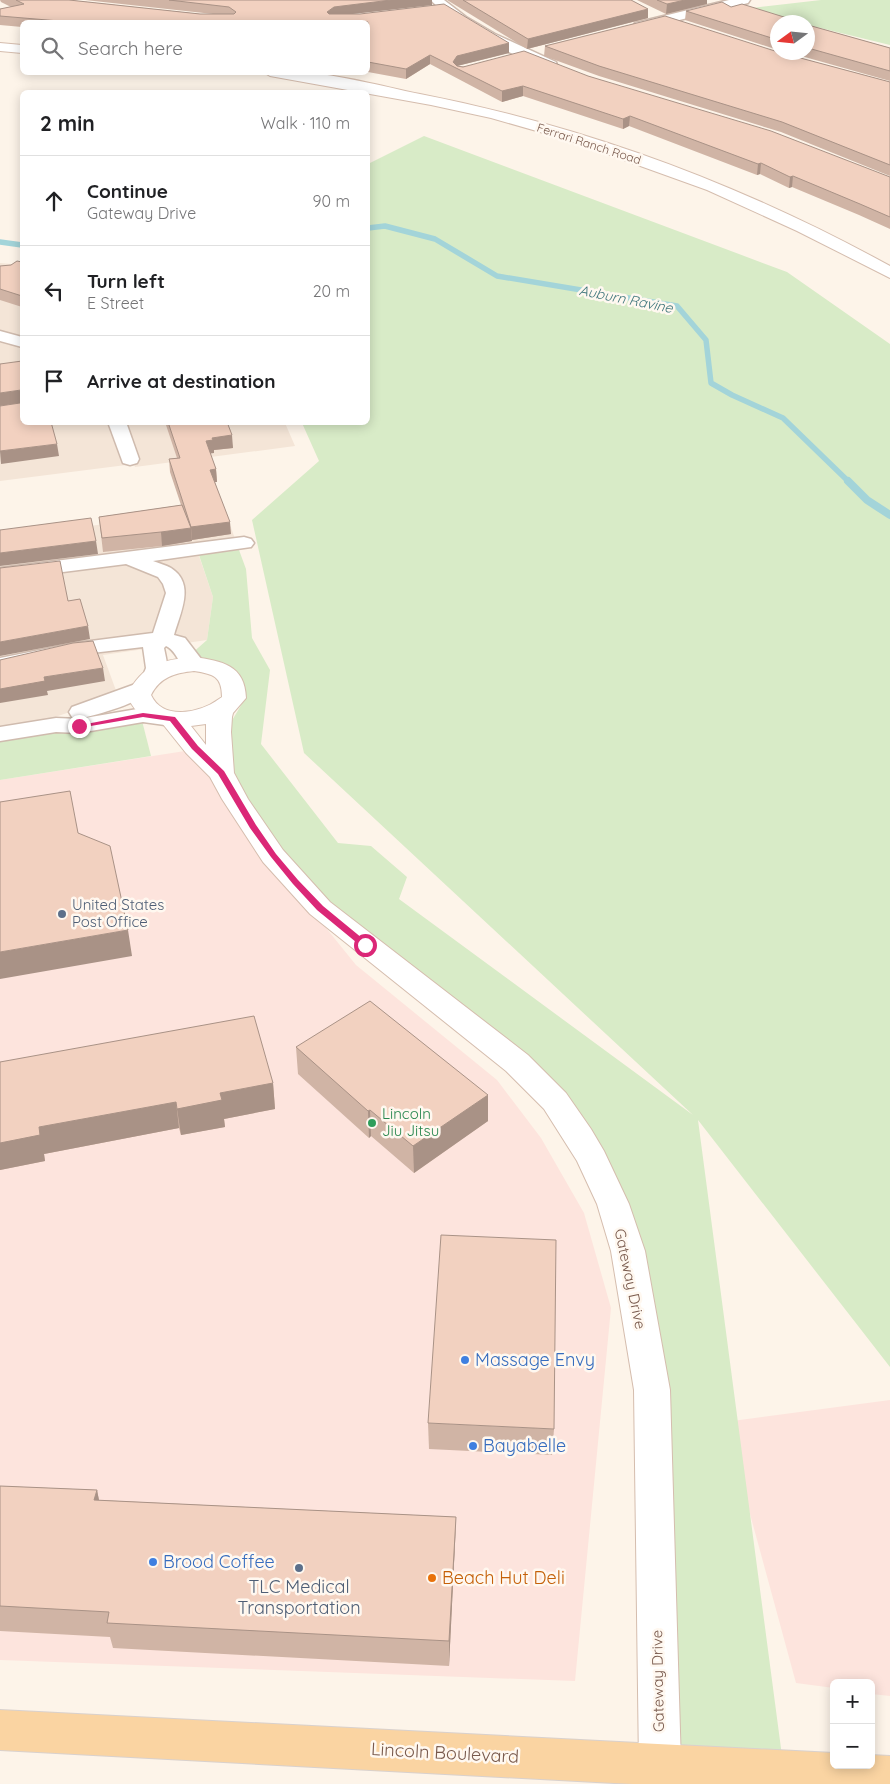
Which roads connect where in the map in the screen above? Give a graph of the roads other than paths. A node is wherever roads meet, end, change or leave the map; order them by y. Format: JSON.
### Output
{"nodes":[{"id":1,"x":744,"y":0,"type":"edge"},
{"id":2,"x":441,"y":4,"type":"edge"},
{"id":3,"x":427,"y":11,"type":"edge"},
{"id":4,"x":648,"y":12,"type":"dead end"},
{"id":5,"x":665,"y":20,"type":"junction"},
{"id":6,"x":684,"y":26,"type":"edge"},
{"id":7,"x":627,"y":29,"type":"edge"},
{"id":8,"x":0,"y":47,"type":"edge"},
{"id":9,"x":20,"y":49,"type":"edge"},
{"id":10,"x":544,"y":50,"type":"edge"},
{"id":11,"x":525,"y":55,"type":"junction"},
{"id":12,"x":507,"y":60,"type":"edge"},
{"id":13,"x":568,"y":71,"type":"edge"},
{"id":14,"x":288,"y":75,"type":"edge"},
{"id":15,"x":890,"y":272,"type":"edge"},
{"id":16,"x":0,"y":336,"type":"edge"},
{"id":17,"x":20,"y":341,"type":"edge"},
{"id":18,"x":118,"y":425,"type":"edge"},
{"id":19,"x":130,"y":459,"type":"dead end"},
{"id":20,"x":244,"y":543,"type":"dead end"},
{"id":21,"x":129,"y":558,"type":"junction"},
{"id":22,"x":0,"y":574,"type":"edge"},
{"id":23,"x":162,"y":638,"type":"junction"},
{"id":24,"x":194,"y":664,"type":"junction"},
{"id":25,"x":0,"y":665,"type":"edge"},
{"id":26,"x":148,"y":681,"type":"junction"},
{"id":27,"x":221,"y":710,"type":"junction"},
{"id":28,"x":166,"y":718,"type":"junction"},
{"id":29,"x":56,"y":725,"type":"junction"},
{"id":30,"x":0,"y":734,"type":"edge"},
{"id":31,"x":221,"y":773,"type":"junction"},
{"id":32,"x":0,"y":1730,"type":"edge"},
{"id":33,"x":660,"y":1764,"type":"junction"},
{"id":34,"x":890,"y":1777,"type":"edge"}],
"edges":[{"from":1,"to":5,"type":"street"},
{"from":2,"to":3,"type":"street"},
{"from":2,"to":11,"type":"street"},
{"from":4,"to":5,"type":"street"},
{"from":5,"to":6,"type":"street"},
{"from":5,"to":7,"type":"street"},
{"from":8,"to":9,"type":"street"},
{"from":10,"to":11,"type":"street"},
{"from":11,"to":12,"type":"street"},
{"from":11,"to":13,"type":"street"},
{"from":14,"to":15,"type":"street","name":"Ferrari Ranch Road"},
{"from":16,"to":17,"type":"street"},
{"from":18,"to":19,"type":"street"},
{"from":20,"to":21,"type":"street"},
{"from":21,"to":22,"type":"street"},
{"from":21,"to":23,"type":"street"},
{"from":23,"to":24,"type":"street"},
{"from":23,"to":25,"type":"street"},
{"from":23,"to":26,"type":"street"},
{"from":24,"to":26,"type":"street"},
{"from":24,"to":27,"type":"street"},
{"from":26,"to":28,"type":"street"},
{"from":26,"to":29,"type":"street"},
{"from":27,"to":28,"type":"street"},
{"from":27,"to":31,"type":"street","name":"Gateway Drive"},
{"from":28,"to":29,"type":"street"},
{"from":28,"to":31,"type":"street","name":"Gateway Drive"},
{"from":29,"to":30,"type":"street"},
{"from":31,"to":33,"type":"street","name":"Gateway Drive"},
{"from":32,"to":33,"type":"main road","name":"Lincoln Boulevard"},
{"from":33,"to":34,"type":"main road","name":"Lincoln Boulevard"}]}
